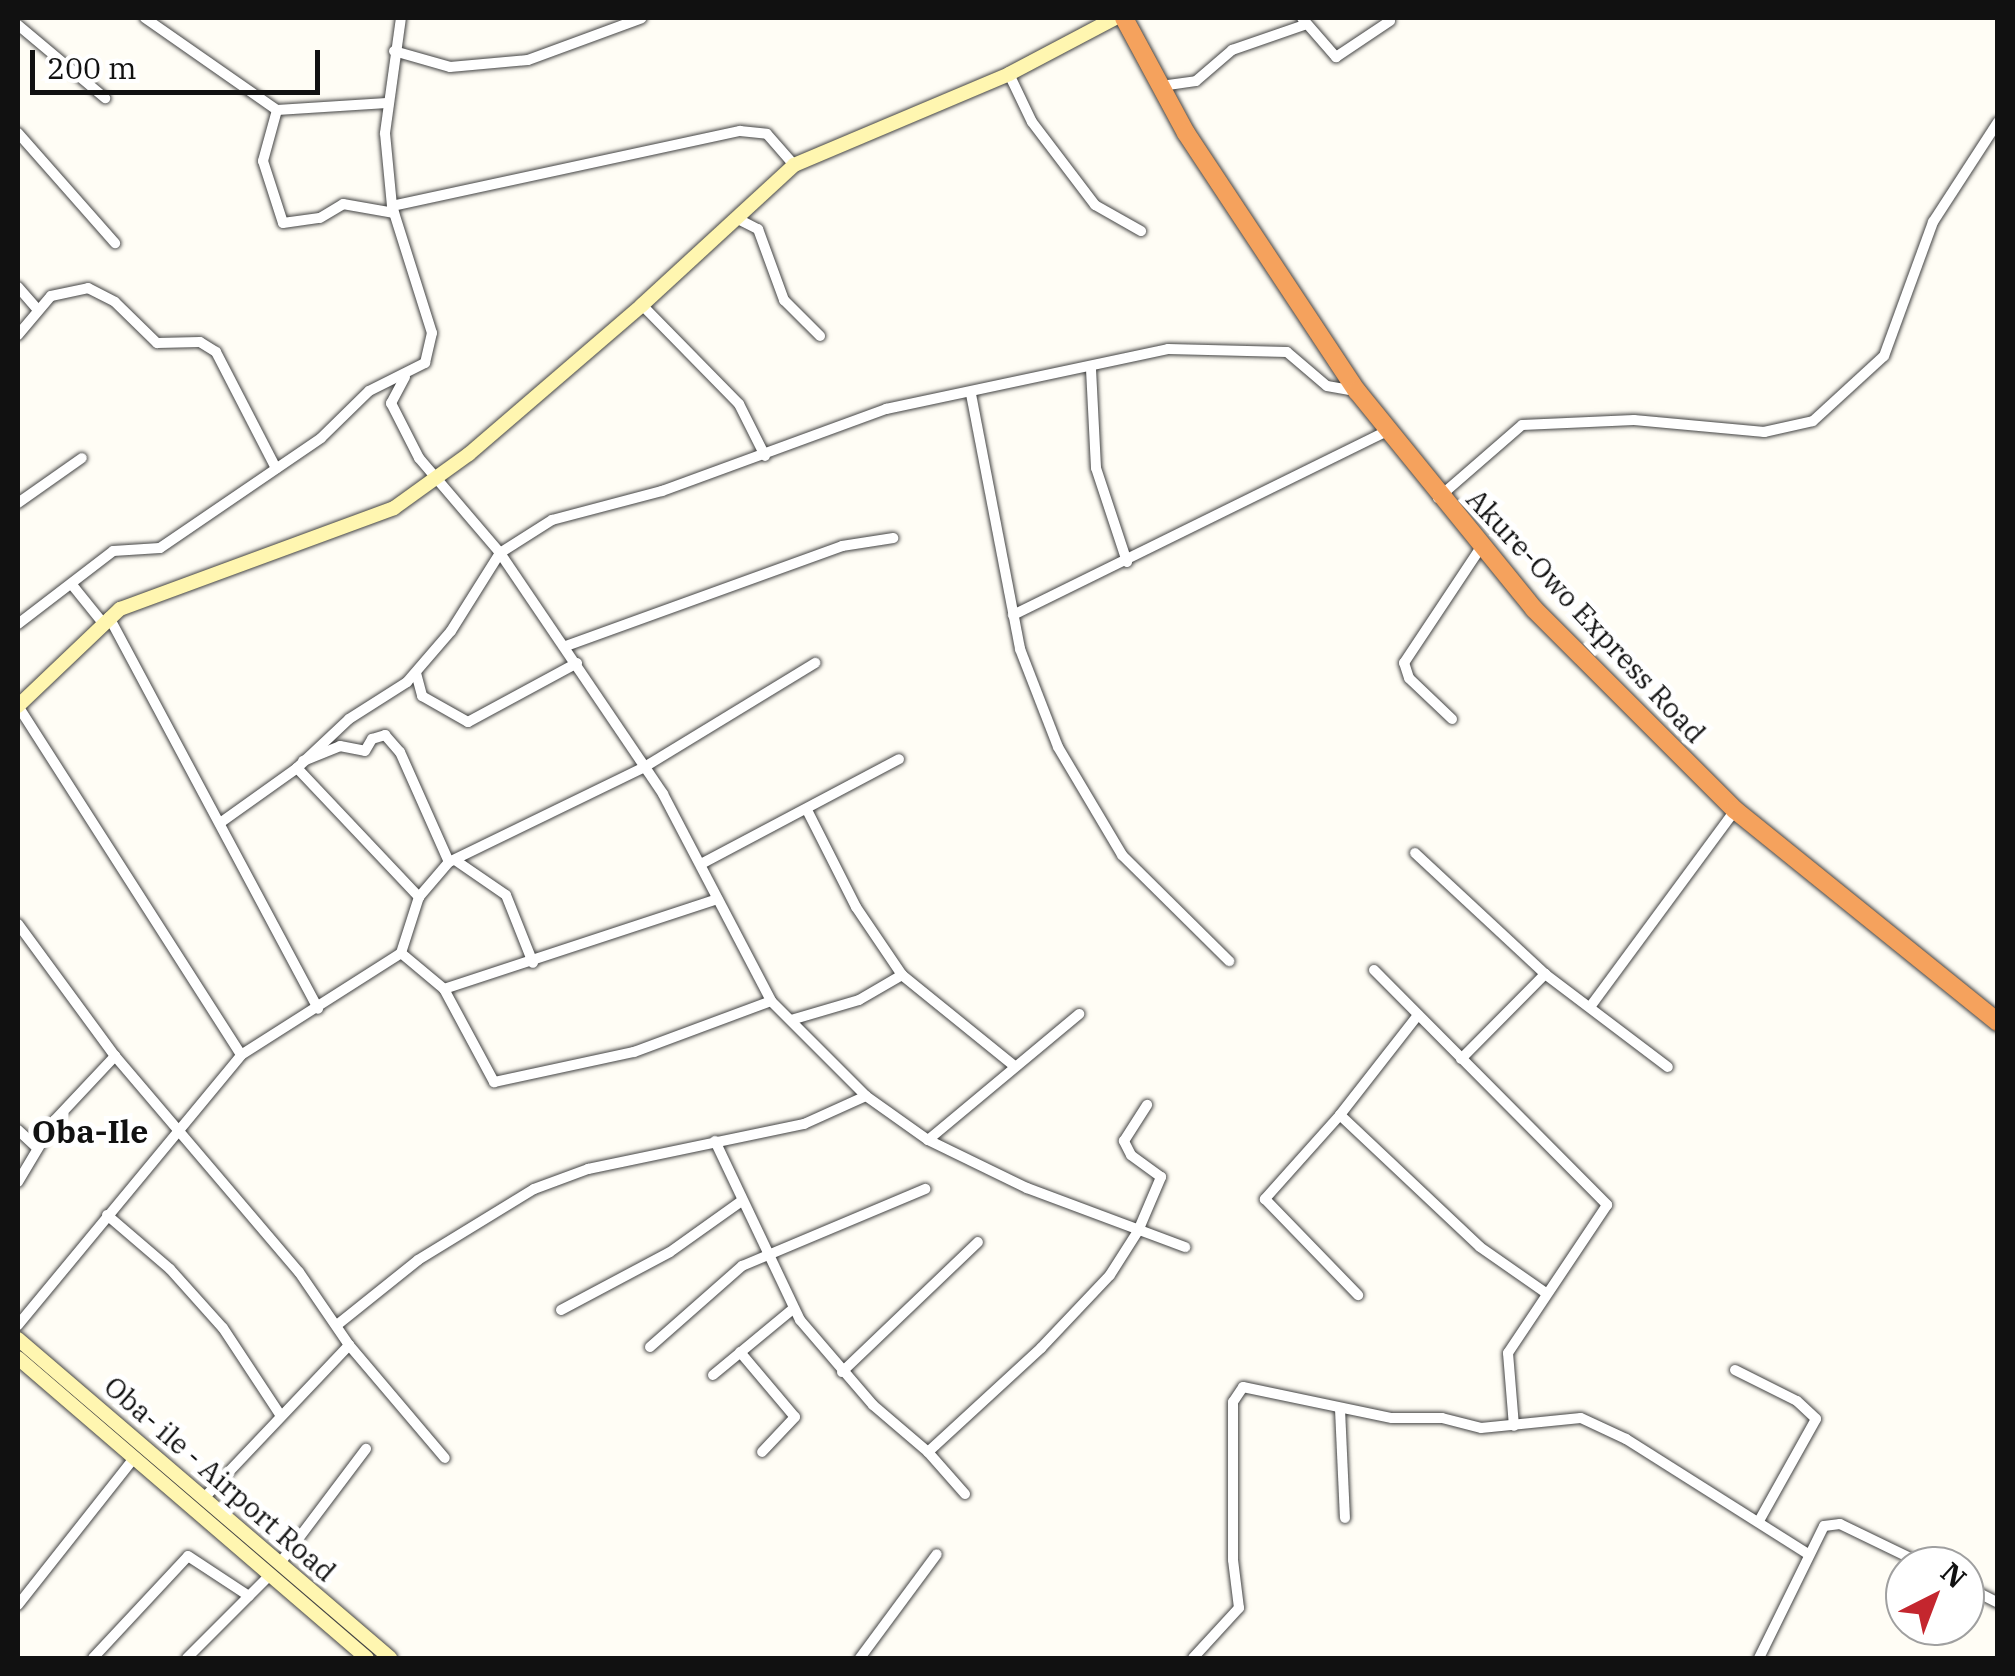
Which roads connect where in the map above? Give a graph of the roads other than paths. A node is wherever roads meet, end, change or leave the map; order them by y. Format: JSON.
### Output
{"nodes":[{"id":1,"x":145,"y":18,"type":"edge"},
{"id":2,"x":402,"y":18,"type":"edge"},
{"id":3,"x":642,"y":18,"type":"edge"},
{"id":4,"x":1116,"y":18,"type":"edge"},
{"id":5,"x":1124,"y":18,"type":"edge"},
{"id":6,"x":1303,"y":21,"type":"edge"},
{"id":7,"x":1390,"y":22,"type":"dead end"},
{"id":8,"x":18,"y":25,"type":"edge"},
{"id":9,"x":394,"y":51,"type":"junction"},
{"id":10,"x":1009,"y":74,"type":"junction"},
{"id":11,"x":1161,"y":86,"type":"junction"},
{"id":12,"x":105,"y":98,"type":"dead end"},
{"id":13,"x":387,"y":103,"type":"junction"},
{"id":14,"x":277,"y":110,"type":"junction"},
{"id":15,"x":1998,"y":122,"type":"edge"},
{"id":16,"x":18,"y":133,"type":"edge"},
{"id":17,"x":794,"y":164,"type":"junction"},
{"id":18,"x":393,"y":210,"type":"junction"},
{"id":19,"x":736,"y":218,"type":"junction"},
{"id":20,"x":1142,"y":231,"type":"dead end"},
{"id":21,"x":115,"y":244,"type":"dead end"},
{"id":22,"x":18,"y":287,"type":"edge"},
{"id":23,"x":642,"y":305,"type":"junction"},
{"id":24,"x":38,"y":310,"type":"junction"},
{"id":25,"x":18,"y":334,"type":"edge"},
{"id":26,"x":820,"y":336,"type":"dead end"},
{"id":27,"x":1091,"y":369,"type":"junction"},
{"id":28,"x":406,"y":377,"type":"junction"},
{"id":29,"x":1356,"y":390,"type":"junction"},
{"id":30,"x":972,"y":394,"type":"junction"},
{"id":31,"x":1387,"y":431,"type":"junction"},
{"id":32,"x":765,"y":456,"type":"junction"},
{"id":33,"x":82,"y":458,"type":"dead end"},
{"id":34,"x":276,"y":468,"type":"junction"},
{"id":35,"x":438,"y":476,"type":"junction"},
{"id":36,"x":1438,"y":498,"type":"junction"},
{"id":37,"x":18,"y":503,"type":"edge"},
{"id":38,"x":893,"y":538,"type":"dead end"},
{"id":39,"x":1480,"y":548,"type":"junction"},
{"id":40,"x":500,"y":552,"type":"junction"},
{"id":41,"x":1127,"y":562,"type":"junction"},
{"id":42,"x":73,"y":586,"type":"junction"},
{"id":43,"x":1013,"y":615,"type":"junction"},
{"id":44,"x":105,"y":619,"type":"junction"},
{"id":45,"x":18,"y":624,"type":"edge"},
{"id":46,"x":566,"y":646,"type":"junction"},
{"id":47,"x":577,"y":663,"type":"junction"},
{"id":48,"x":815,"y":663,"type":"dead end"},
{"id":49,"x":416,"y":673,"type":"junction"},
{"id":50,"x":18,"y":706,"type":"edge"},
{"id":51,"x":1452,"y":719,"type":"dead end"},
{"id":52,"x":899,"y":759,"type":"dead end"},
{"id":53,"x":300,"y":765,"type":"junction"},
{"id":54,"x":643,"y":768,"type":"junction"},
{"id":55,"x":807,"y":810,"type":"junction"},
{"id":56,"x":1735,"y":810,"type":"junction"},
{"id":57,"x":220,"y":822,"type":"junction"},
{"id":58,"x":1415,"y":853,"type":"dead end"},
{"id":59,"x":452,"y":861,"type":"junction"},
{"id":60,"x":701,"y":864,"type":"junction"},
{"id":61,"x":419,"y":897,"type":"junction"},
{"id":62,"x":718,"y":899,"type":"junction"},
{"id":63,"x":18,"y":924,"type":"edge"},
{"id":64,"x":401,"y":953,"type":"junction"},
{"id":65,"x":1229,"y":961,"type":"dead end"},
{"id":66,"x":533,"y":963,"type":"junction"},
{"id":67,"x":1374,"y":970,"type":"dead end"},
{"id":68,"x":1545,"y":974,"type":"junction"},
{"id":69,"x":902,"y":975,"type":"junction"},
{"id":70,"x":444,"y":989,"type":"junction"},
{"id":71,"x":771,"y":1001,"type":"junction"},
{"id":72,"x":1590,"y":1007,"type":"junction"},
{"id":73,"x":318,"y":1009,"type":"junction"},
{"id":74,"x":1079,"y":1014,"type":"dead end"},
{"id":75,"x":1418,"y":1015,"type":"junction"},
{"id":76,"x":791,"y":1020,"type":"junction"},
{"id":77,"x":1998,"y":1022,"type":"edge"},
{"id":78,"x":241,"y":1055,"type":"junction"},
{"id":79,"x":115,"y":1056,"type":"junction"},
{"id":80,"x":1461,"y":1059,"type":"junction"},
{"id":81,"x":1012,"y":1064,"type":"junction"},
{"id":82,"x":1668,"y":1067,"type":"dead end"},
{"id":83,"x":866,"y":1096,"type":"junction"},
{"id":84,"x":1147,"y":1105,"type":"dead end"},
{"id":85,"x":1340,"y":1115,"type":"junction"},
{"id":86,"x":179,"y":1128,"type":"junction"},
{"id":87,"x":18,"y":1130,"type":"edge"},
{"id":88,"x":928,"y":1140,"type":"junction"},
{"id":89,"x":714,"y":1141,"type":"junction"},
{"id":90,"x":37,"y":1148,"type":"junction"},
{"id":91,"x":18,"y":1182,"type":"edge"},
{"id":92,"x":925,"y":1190,"type":"dead end"},
{"id":93,"x":740,"y":1202,"type":"junction"},
{"id":94,"x":108,"y":1215,"type":"junction"},
{"id":95,"x":1138,"y":1232,"type":"junction"},
{"id":96,"x":978,"y":1242,"type":"dead end"},
{"id":97,"x":1185,"y":1247,"type":"dead end"},
{"id":98,"x":766,"y":1253,"type":"junction"},
{"id":99,"x":1546,"y":1293,"type":"junction"},
{"id":100,"x":1358,"y":1295,"type":"dead end"},
{"id":101,"x":794,"y":1308,"type":"junction"},
{"id":102,"x":560,"y":1310,"type":"dead end"},
{"id":103,"x":337,"y":1325,"type":"junction"},
{"id":104,"x":18,"y":1326,"type":"edge"},
{"id":105,"x":18,"y":1339,"type":"edge"},
{"id":106,"x":349,"y":1345,"type":"junction"},
{"id":107,"x":650,"y":1347,"type":"dead end"},
{"id":108,"x":740,"y":1352,"type":"junction"},
{"id":109,"x":18,"y":1358,"type":"edge"},
{"id":110,"x":1735,"y":1370,"type":"dead end"},
{"id":111,"x":842,"y":1372,"type":"junction"},
{"id":112,"x":713,"y":1375,"type":"dead end"},
{"id":113,"x":1340,"y":1409,"type":"junction"},
{"id":114,"x":280,"y":1416,"type":"junction"},
{"id":115,"x":1514,"y":1426,"type":"junction"},
{"id":116,"x":366,"y":1449,"type":"dead end"},
{"id":117,"x":762,"y":1452,"type":"dead end"},
{"id":118,"x":928,"y":1452,"type":"junction"},
{"id":119,"x":134,"y":1458,"type":"junction"},
{"id":120,"x":445,"y":1458,"type":"dead end"},
{"id":121,"x":161,"y":1471,"type":"junction"},
{"id":122,"x":965,"y":1494,"type":"dead end"},
{"id":123,"x":204,"y":1498,"type":"junction"},
{"id":124,"x":1345,"y":1518,"type":"dead end"},
{"id":125,"x":1760,"y":1521,"type":"junction"},
{"id":126,"x":1885,"y":1546,"type":"edge"},
{"id":127,"x":937,"y":1554,"type":"dead end"},
{"id":128,"x":1808,"y":1554,"type":"junction"},
{"id":129,"x":275,"y":1569,"type":"junction"},
{"id":130,"x":249,"y":1596,"type":"junction"},
{"id":131,"x":18,"y":1605,"type":"edge"},
{"id":132,"x":354,"y":1636,"type":"junction"},
{"id":133,"x":95,"y":1658,"type":"edge"},
{"id":134,"x":187,"y":1658,"type":"edge"},
{"id":135,"x":367,"y":1658,"type":"edge"},
{"id":136,"x":390,"y":1658,"type":"edge"},
{"id":137,"x":860,"y":1658,"type":"edge"},
{"id":138,"x":1192,"y":1658,"type":"edge"},
{"id":139,"x":1759,"y":1658,"type":"edge"}],
"edges":[{"from":1,"to":14,"type":"street"},
{"from":2,"to":9,"type":"street"},
{"from":3,"to":9,"type":"street"},
{"from":4,"to":10,"type":"street"},
{"from":5,"to":11,"type":"highway","name":"Akure-Owo Express Road"},
{"from":6,"to":7,"type":"street"},
{"from":6,"to":11,"type":"street"},
{"from":8,"to":12,"type":"street"},
{"from":9,"to":13,"type":"street"},
{"from":10,"to":17,"type":"street"},
{"from":10,"to":20,"type":"street"},
{"from":11,"to":29,"type":"highway","name":"Akure-Owo Express Road"},
{"from":13,"to":14,"type":"street"},
{"from":13,"to":18,"type":"street"},
{"from":14,"to":18,"type":"street"},
{"from":15,"to":36,"type":"street"},
{"from":16,"to":21,"type":"street"},
{"from":17,"to":18,"type":"street"},
{"from":17,"to":19,"type":"street"},
{"from":18,"to":28,"type":"street"},
{"from":19,"to":23,"type":"street"},
{"from":19,"to":26,"type":"street"},
{"from":22,"to":24,"type":"street"},
{"from":23,"to":32,"type":"street"},
{"from":23,"to":35,"type":"street"},
{"from":24,"to":25,"type":"street"},
{"from":24,"to":34,"type":"street"},
{"from":27,"to":29,"type":"street"},
{"from":27,"to":30,"type":"street"},
{"from":27,"to":41,"type":"street"},
{"from":28,"to":34,"type":"street"},
{"from":28,"to":35,"type":"street"},
{"from":29,"to":31,"type":"highway","name":"Akure-Owo Express Road"},
{"from":30,"to":32,"type":"street"},
{"from":30,"to":43,"type":"street"},
{"from":31,"to":36,"type":"highway","name":"Akure-Owo Express Road"},
{"from":31,"to":41,"type":"street"},
{"from":32,"to":40,"type":"street"},
{"from":33,"to":37,"type":"street"},
{"from":34,"to":42,"type":"street"},
{"from":35,"to":40,"type":"street"},
{"from":35,"to":44,"type":"street"},
{"from":36,"to":39,"type":"highway","name":"Akure-Owo Express Road"},
{"from":38,"to":46,"type":"street"},
{"from":39,"to":51,"type":"street"},
{"from":39,"to":56,"type":"highway","name":"Akure-Owo Express Road"},
{"from":40,"to":46,"type":"street"},
{"from":40,"to":49,"type":"street"},
{"from":41,"to":43,"type":"street"},
{"from":42,"to":44,"type":"street"},
{"from":42,"to":45,"type":"street"},
{"from":43,"to":65,"type":"street"},
{"from":44,"to":50,"type":"street"},
{"from":44,"to":57,"type":"street"},
{"from":46,"to":47,"type":"street"},
{"from":47,"to":49,"type":"street"},
{"from":47,"to":54,"type":"street"},
{"from":48,"to":54,"type":"street"},
{"from":49,"to":53,"type":"street"},
{"from":50,"to":78,"type":"street"},
{"from":52,"to":55,"type":"street"},
{"from":53,"to":57,"type":"street"},
{"from":53,"to":59,"type":"street"},
{"from":53,"to":61,"type":"street"},
{"from":54,"to":59,"type":"street"},
{"from":54,"to":60,"type":"street"},
{"from":55,"to":60,"type":"street"},
{"from":55,"to":69,"type":"street"},
{"from":56,"to":72,"type":"street"},
{"from":56,"to":77,"type":"highway","name":"Akure-Owo Express Road"},
{"from":57,"to":73,"type":"street"},
{"from":58,"to":68,"type":"street"},
{"from":59,"to":61,"type":"street"},
{"from":59,"to":66,"type":"street"},
{"from":60,"to":62,"type":"street"},
{"from":61,"to":64,"type":"street"},
{"from":62,"to":66,"type":"street"},
{"from":62,"to":71,"type":"street"},
{"from":63,"to":79,"type":"street"},
{"from":64,"to":70,"type":"street"},
{"from":64,"to":73,"type":"street"},
{"from":66,"to":70,"type":"street"},
{"from":67,"to":75,"type":"street"},
{"from":68,"to":72,"type":"street"},
{"from":68,"to":80,"type":"street"},
{"from":69,"to":76,"type":"street"},
{"from":69,"to":81,"type":"street"},
{"from":70,"to":71,"type":"street"},
{"from":71,"to":76,"type":"street"},
{"from":72,"to":82,"type":"street"},
{"from":73,"to":78,"type":"street"},
{"from":74,"to":81,"type":"street"},
{"from":75,"to":80,"type":"street"},
{"from":75,"to":85,"type":"street"},
{"from":76,"to":83,"type":"street"},
{"from":78,"to":86,"type":"street"},
{"from":79,"to":86,"type":"street"},
{"from":79,"to":90,"type":"street"},
{"from":80,"to":99,"type":"street"},
{"from":81,"to":88,"type":"street"},
{"from":83,"to":88,"type":"street"},
{"from":83,"to":89,"type":"street"},
{"from":84,"to":95,"type":"street"},
{"from":85,"to":99,"type":"street"},
{"from":85,"to":100,"type":"street"},
{"from":86,"to":94,"type":"street"},
{"from":86,"to":103,"type":"street"},
{"from":87,"to":90,"type":"street"},
{"from":88,"to":95,"type":"street"},
{"from":89,"to":93,"type":"street"},
{"from":89,"to":103,"type":"street"},
{"from":90,"to":91,"type":"street"},
{"from":92,"to":98,"type":"street"},
{"from":93,"to":98,"type":"street"},
{"from":93,"to":102,"type":"street"},
{"from":94,"to":104,"type":"street"},
{"from":94,"to":114,"type":"street"},
{"from":95,"to":97,"type":"street"},
{"from":95,"to":118,"type":"street"},
{"from":96,"to":111,"type":"street"},
{"from":98,"to":101,"type":"street"},
{"from":98,"to":107,"type":"street"},
{"from":99,"to":115,"type":"street"},
{"from":101,"to":108,"type":"street"},
{"from":101,"to":111,"type":"street"},
{"from":103,"to":106,"type":"street"},
{"from":105,"to":121,"type":"street","name":"Oba- ile - Airport Road"},
{"from":106,"to":114,"type":"street"},
{"from":106,"to":120,"type":"street"},
{"from":108,"to":112,"type":"street"},
{"from":108,"to":117,"type":"street"},
{"from":109,"to":119,"type":"street","name":"Oba- ile - Airport Road"},
{"from":110,"to":125,"type":"street"},
{"from":111,"to":118,"type":"street"},
{"from":113,"to":115,"type":"street"},
{"from":113,"to":124,"type":"street"},
{"from":113,"to":138,"type":"street"},
{"from":114,"to":123,"type":"street"},
{"from":115,"to":125,"type":"street"},
{"from":116,"to":129,"type":"street"},
{"from":118,"to":122,"type":"street"},
{"from":119,"to":121,"type":"street","name":"Oba- ile - Airport Road"},
{"from":119,"to":131,"type":"street"},
{"from":121,"to":123,"type":"street","name":"Oba- ile - Airport Road"},
{"from":121,"to":129,"type":"street","name":"Oba- ile - Airport Road"},
{"from":123,"to":129,"type":"street","name":"Oba- ile - Airport Road"},
{"from":125,"to":128,"type":"street"},
{"from":126,"to":128,"type":"street"},
{"from":127,"to":137,"type":"street"},
{"from":128,"to":139,"type":"street"},
{"from":129,"to":130,"type":"street"},
{"from":129,"to":132,"type":"street","name":"Oba- ile - Airport Road"},
{"from":130,"to":133,"type":"street"},
{"from":130,"to":134,"type":"street"},
{"from":132,"to":135,"type":"street","name":"Oba- ile - Airport Road"},
{"from":132,"to":136,"type":"street","name":"Oba- ile - Airport Road"}]}
